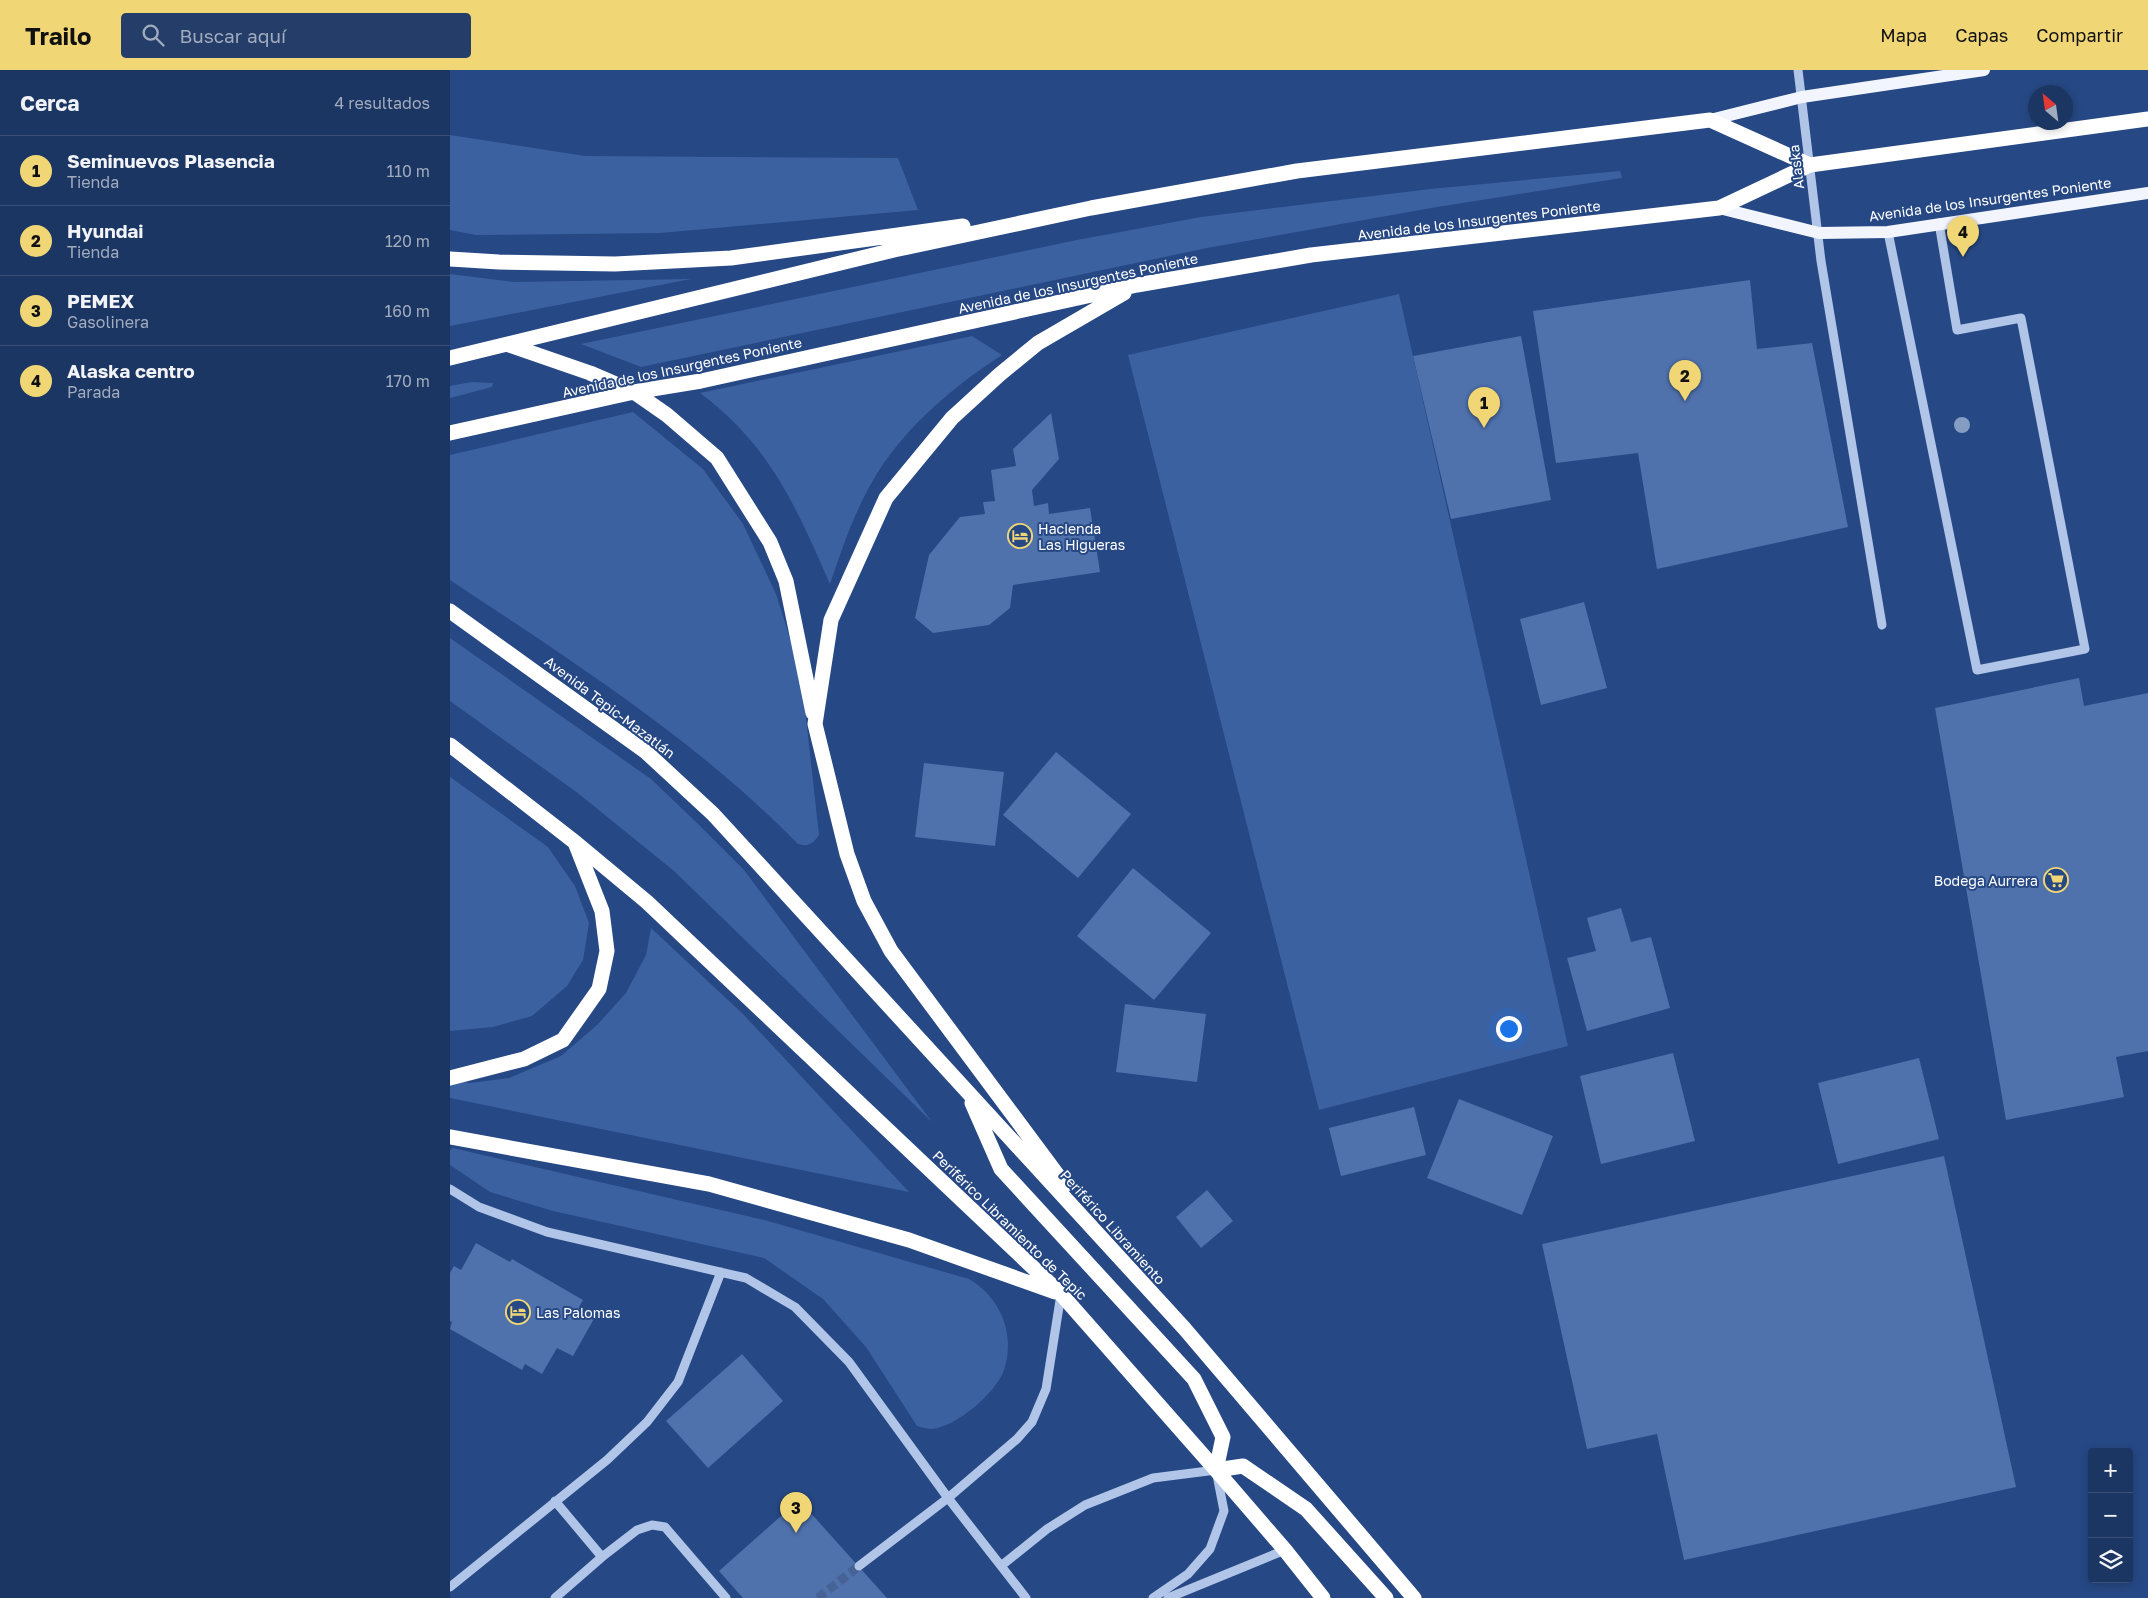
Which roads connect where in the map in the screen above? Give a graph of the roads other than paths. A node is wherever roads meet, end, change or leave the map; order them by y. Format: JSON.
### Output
{"nodes":[{"id":1,"x":1798,"y":70,"type":"edge"},
{"id":2,"x":1984,"y":70,"type":"edge"},
{"id":3,"x":1802,"y":98,"type":"junction"},
{"id":4,"x":1710,"y":120,"type":"junction"},
{"id":5,"x":2148,"y":120,"type":"edge"},
{"id":6,"x":1810,"y":165,"type":"junction"},
{"id":7,"x":2148,"y":193,"type":"edge"},
{"id":8,"x":1091,"y":208,"type":"junction"},
{"id":9,"x":1719,"y":208,"type":"junction"},
{"id":10,"x":1939,"y":223,"type":"junction"},
{"id":11,"x":1888,"y":232,"type":"junction"},
{"id":12,"x":1818,"y":233,"type":"junction"},
{"id":13,"x":450,"y":259,"type":"edge"},
{"id":14,"x":1137,"y":285,"type":"junction"},
{"id":15,"x":509,"y":345,"type":"junction"},
{"id":16,"x":450,"y":358,"type":"edge"},
{"id":17,"x":634,"y":392,"type":"junction"},
{"id":18,"x":450,"y":432,"type":"edge"},
{"id":19,"x":450,"y":611,"type":"edge"},
{"id":20,"x":1882,"y":625,"type":"dead end"},
{"id":21,"x":815,"y":724,"type":"junction"},
{"id":22,"x":450,"y":746,"type":"edge"},
{"id":23,"x":576,"y":843,"type":"junction"},
{"id":24,"x":780,"y":887,"type":"joint"},
{"id":25,"x":450,"y":1078,"type":"edge"},
{"id":26,"x":968,"y":1092,"type":"junction"},
{"id":27,"x":450,"y":1137,"type":"edge"},
{"id":28,"x":450,"y":1189,"type":"edge"},
{"id":29,"x":721,"y":1272,"type":"junction"},
{"id":30,"x":1061,"y":1294,"type":"junction"},
{"id":31,"x":1172,"y":1316,"type":"junction"},
{"id":32,"x":1216,"y":1470,"type":"junction"},
{"id":33,"x":948,"y":1498,"type":"junction"},
{"id":34,"x":555,"y":1501,"type":"junction"},
{"id":35,"x":1285,"y":1550,"type":"junction"},
{"id":36,"x":602,"y":1557,"type":"junction"},
{"id":37,"x":859,"y":1566,"type":"tunnel mouth"},
{"id":38,"x":1001,"y":1566,"type":"junction"},
{"id":39,"x":450,"y":1586,"type":"edge"},
{"id":40,"x":555,"y":1598,"type":"edge"},
{"id":41,"x":726,"y":1598,"type":"edge"},
{"id":42,"x":1026,"y":1598,"type":"edge"},
{"id":43,"x":1152,"y":1598,"type":"edge"},
{"id":44,"x":1168,"y":1598,"type":"edge"},
{"id":45,"x":1323,"y":1598,"type":"edge"},
{"id":46,"x":1386,"y":1598,"type":"edge"},
{"id":47,"x":1414,"y":1598,"type":"edge"}],
"edges":[{"from":1,"to":3,"type":"street","name":"Alaska"},
{"from":2,"to":3,"type":"main road"},
{"from":3,"to":4,"type":"main road"},
{"from":3,"to":6,"type":"street","name":"Alaska"},
{"from":4,"to":6,"type":"highway"},
{"from":4,"to":8,"type":"highway"},
{"from":5,"to":6,"type":"highway","name":"Avenida de los Insurgentes Poniente"},
{"from":6,"to":9,"type":"highway","name":"Avenida de los Insurgentes Poniente"},
{"from":6,"to":12,"type":"street","name":"Alaska"},
{"from":7,"to":10,"type":"main road","name":"Avenida de los Insurgentes Poniente"},
{"from":8,"to":13,"type":"highway"},
{"from":8,"to":15,"type":"highway"},
{"from":9,"to":12,"type":"main road","name":"Avenida de los Insurgentes Poniente"},
{"from":9,"to":14,"type":"highway","name":"Avenida de los Insurgentes Poniente"},
{"from":10,"to":11,"type":"main road","name":"Avenida de los Insurgentes Poniente"},
{"from":10,"to":11,"type":"street"},
{"from":11,"to":12,"type":"main road","name":"Avenida de los Insurgentes Poniente"},
{"from":12,"to":20,"type":"street","name":"Alaska"},
{"from":14,"to":17,"type":"highway","name":"Avenida de los Insurgentes Poniente"},
{"from":14,"to":21,"type":"highway"},
{"from":15,"to":16,"type":"highway"},
{"from":15,"to":17,"type":"highway"},
{"from":17,"to":18,"type":"highway","name":"Avenida de los Insurgentes Poniente"},
{"from":17,"to":21,"type":"highway"},
{"from":19,"to":24,"type":"highway","name":"Avenida Tepic-Mazatlán"},
{"from":21,"to":31,"type":"highway"},
{"from":22,"to":23,"type":"highway"},
{"from":23,"to":25,"type":"highway"},
{"from":23,"to":30,"type":"highway","name":"Periférico Libramiento de Tepic"},
{"from":24,"to":26,"type":"highway","name":"Periférico Libramiento"},
{"from":26,"to":31,"type":"highway","name":"Periférico Libramiento"},
{"from":26,"to":32,"type":"highway"},
{"from":27,"to":30,"type":"highway"},
{"from":28,"to":29,"type":"street"},
{"from":29,"to":33,"type":"street"},
{"from":29,"to":34,"type":"street"},
{"from":30,"to":32,"type":"highway","name":"Periférico Libramiento de Tepic"},
{"from":30,"to":33,"type":"street"},
{"from":31,"to":47,"type":"highway","name":"Periférico Libramiento"},
{"from":32,"to":35,"type":"highway","name":"Periférico Libramiento de Tepic"},
{"from":32,"to":38,"type":"street"},
{"from":32,"to":43,"type":"street"},
{"from":32,"to":46,"type":"highway"},
{"from":33,"to":37,"type":"street"},
{"from":33,"to":38,"type":"street"},
{"from":34,"to":36,"type":"street"},
{"from":34,"to":39,"type":"street"},
{"from":35,"to":44,"type":"street"},
{"from":35,"to":45,"type":"highway","name":"Periférico Libramiento de Tepic"},
{"from":36,"to":40,"type":"street"},
{"from":36,"to":41,"type":"street"},
{"from":38,"to":42,"type":"street"}]}
